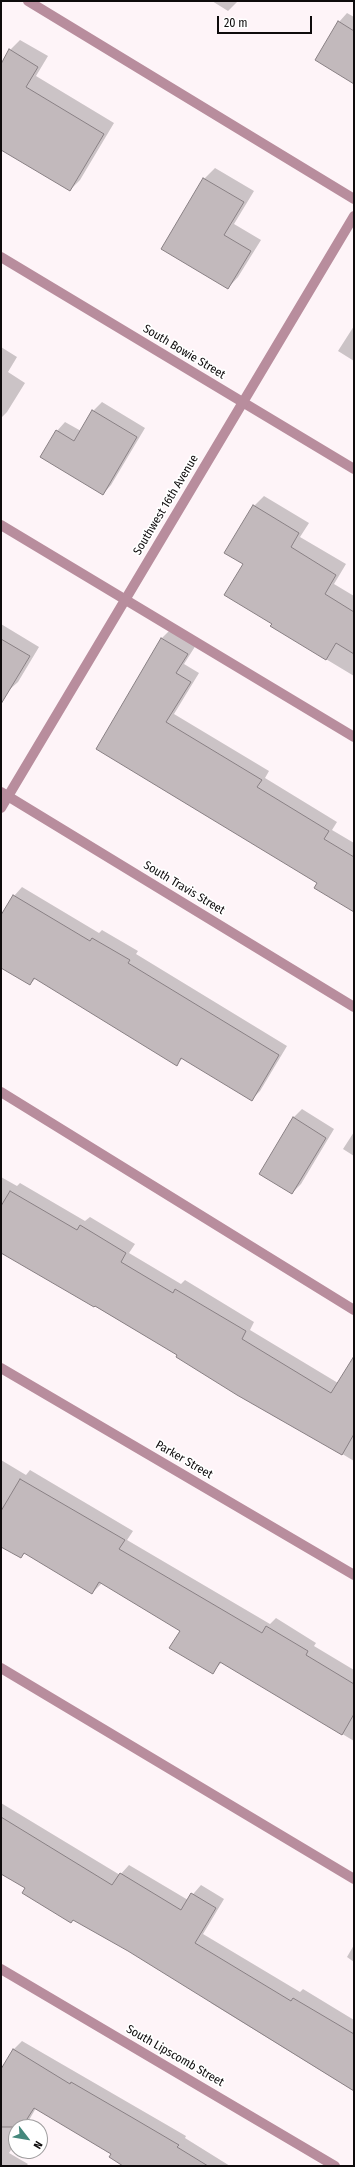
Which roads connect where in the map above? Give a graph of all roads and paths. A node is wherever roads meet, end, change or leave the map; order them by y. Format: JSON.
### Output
{"nodes":[{"id":1,"x":28,"y":1,"type":"edge"},
{"id":2,"x":354,"y":199,"type":"edge"},
{"id":3,"x":354,"y":216,"type":"edge"},
{"id":4,"x":1,"y":257,"type":"edge"},
{"id":5,"x":243,"y":402,"type":"junction"},
{"id":6,"x":354,"y":469,"type":"edge"},
{"id":7,"x":1,"y":525,"type":"edge"},
{"id":8,"x":125,"y":600,"type":"junction"},
{"id":9,"x":354,"y":737,"type":"edge"},
{"id":10,"x":4,"y":794,"type":"edge"},
{"id":11,"x":1,"y":808,"type":"edge"},
{"id":12,"x":354,"y":1007,"type":"edge"},
{"id":13,"x":1,"y":1092,"type":"edge"},
{"id":14,"x":354,"y":1310,"type":"edge"},
{"id":15,"x":1,"y":1368,"type":"edge"},
{"id":16,"x":354,"y":1575,"type":"edge"},
{"id":17,"x":1,"y":1668,"type":"edge"},
{"id":18,"x":354,"y":1879,"type":"edge"},
{"id":19,"x":1,"y":1969,"type":"edge"},
{"id":20,"x":335,"y":2166,"type":"edge"}],
"edges":[{"from":1,"to":2,"type":"street"},
{"from":3,"to":5,"type":"street","name":"Southwest 16th Avenue"},
{"from":4,"to":5,"type":"street","name":"South Bowie Street"},
{"from":5,"to":6,"type":"street","name":"South Bowie Street"},
{"from":5,"to":8,"type":"street","name":"Southwest 16th Avenue"},
{"from":7,"to":8,"type":"street"},
{"from":8,"to":9,"type":"street"},
{"from":8,"to":10,"type":"street","name":"Southwest 16th Avenue"},
{"from":10,"to":11,"type":"street","name":"Southwest 16th Avenue"},
{"from":10,"to":12,"type":"street","name":"South Travis Street"},
{"from":13,"to":14,"type":"street"},
{"from":15,"to":16,"type":"street","name":"Parker Street"},
{"from":17,"to":18,"type":"street"},
{"from":19,"to":20,"type":"street","name":"South Lipscomb Street"}]}
